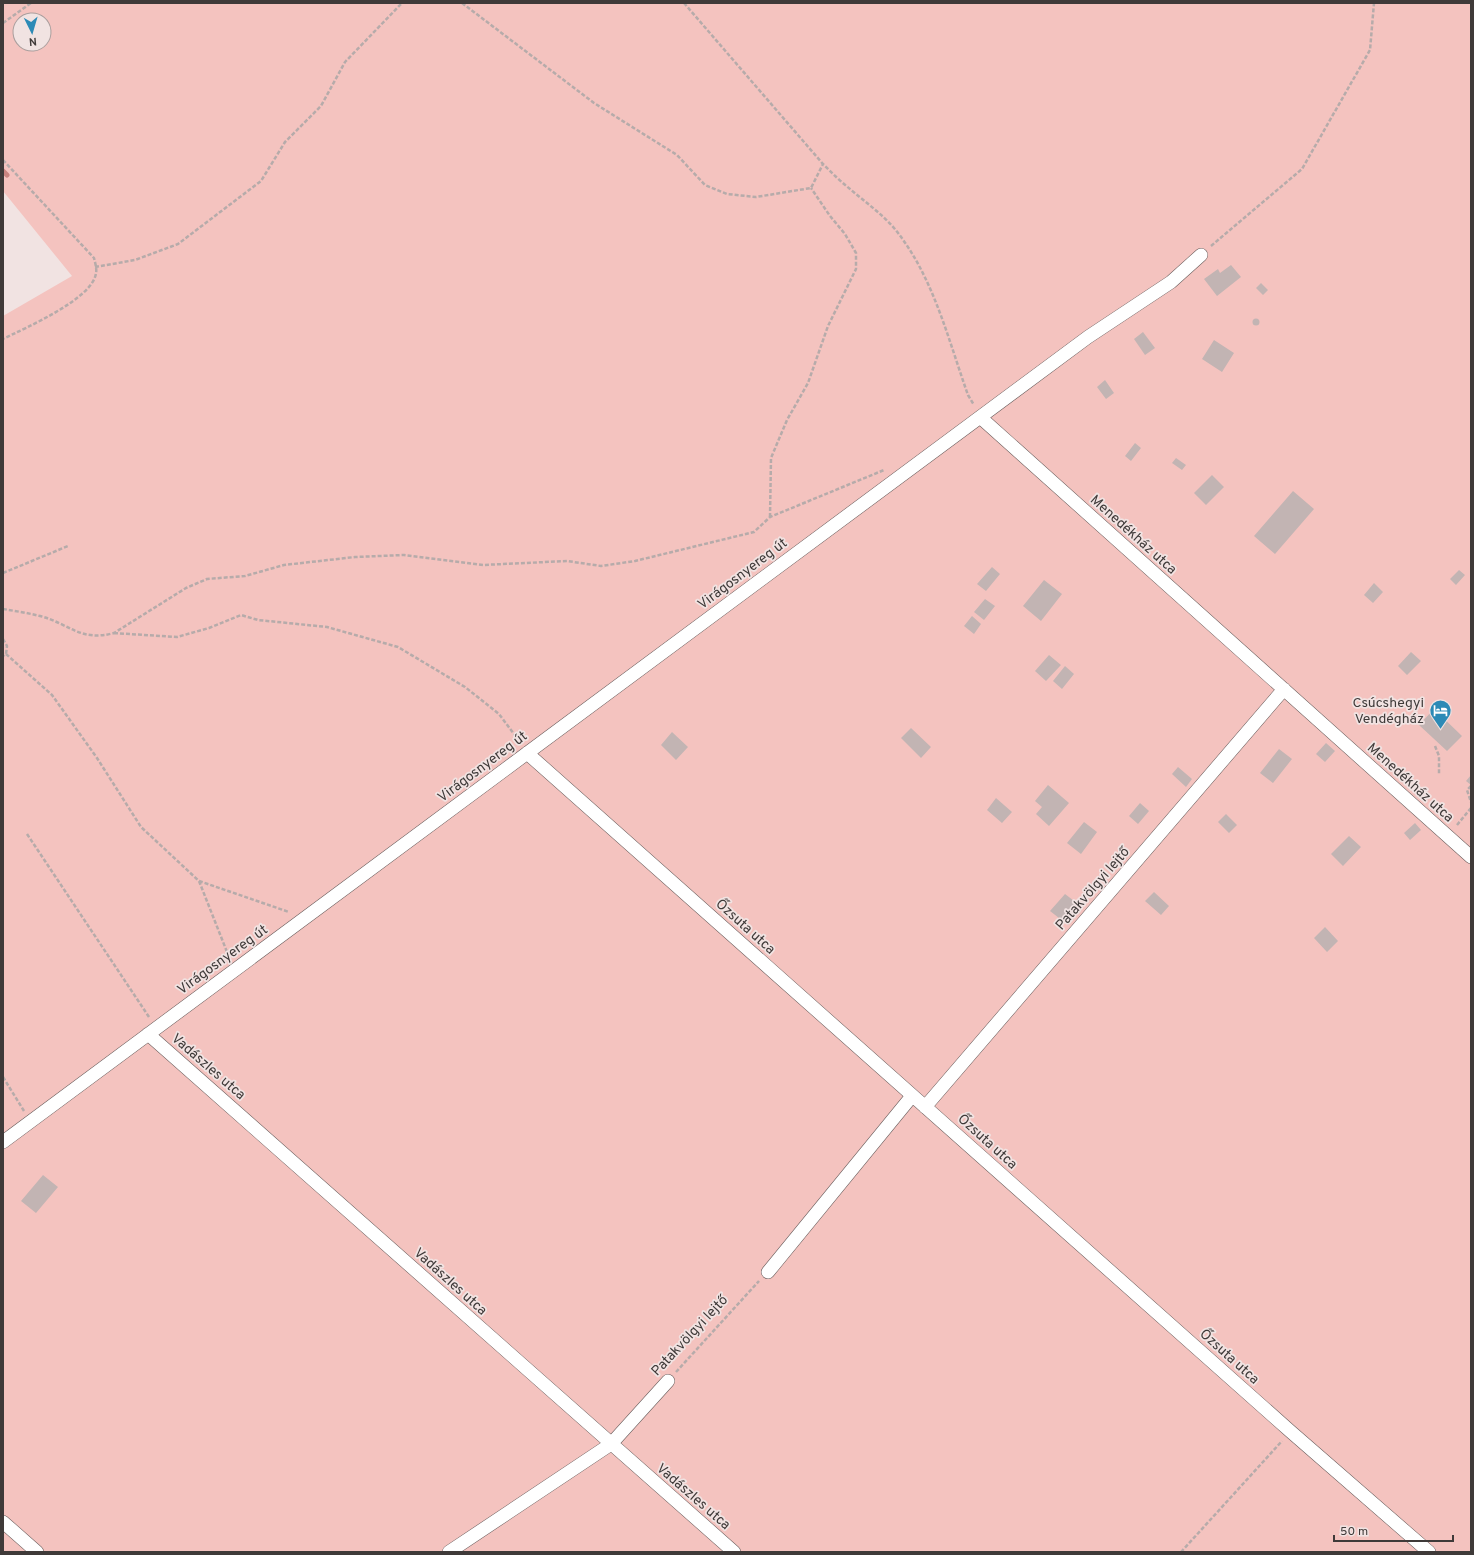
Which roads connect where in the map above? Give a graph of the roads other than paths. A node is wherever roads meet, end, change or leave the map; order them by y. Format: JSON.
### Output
{"nodes":[{"id":1,"x":1201,"y":255,"type":"road end"},
{"id":2,"x":980,"y":417,"type":"junction"},
{"id":3,"x":1284,"y":689,"type":"junction"},
{"id":4,"x":527,"y":752,"type":"junction"},
{"id":5,"x":1471,"y":857,"type":"edge"},
{"id":6,"x":152,"y":1030,"type":"junction"},
{"id":7,"x":912,"y":1096,"type":"junction"},
{"id":8,"x":924,"y":1107,"type":"junction"},
{"id":9,"x":3,"y":1142,"type":"edge"},
{"id":10,"x":768,"y":1272,"type":"road end"},
{"id":11,"x":668,"y":1381,"type":"road end"},
{"id":12,"x":611,"y":1444,"type":"junction"},
{"id":13,"x":3,"y":1522,"type":"edge"},
{"id":14,"x":37,"y":1552,"type":"edge"},
{"id":15,"x":449,"y":1552,"type":"edge"},
{"id":16,"x":734,"y":1552,"type":"edge"},
{"id":17,"x":1429,"y":1552,"type":"edge"}],
"edges":[{"from":1,"to":2,"type":"street"},
{"from":2,"to":3,"type":"street","name":"Menedékház utca"},
{"from":2,"to":4,"type":"street","name":"Virágosnyereg út"},
{"from":3,"to":5,"type":"street","name":"Menedékház utca"},
{"from":3,"to":8,"type":"street","name":"Patakvölgyi lejtő"},
{"from":4,"to":6,"type":"street","name":"Virágosnyereg út"},
{"from":4,"to":7,"type":"street","name":"Őzsuta utca"},
{"from":6,"to":9,"type":"street","name":"Virágosnyereg út"},
{"from":6,"to":12,"type":"street","name":"Vadászles utca"},
{"from":7,"to":8,"type":"street","name":"Őzsuta utca"},
{"from":7,"to":10,"type":"street"},
{"from":8,"to":17,"type":"street","name":"Őzsuta utca"},
{"from":11,"to":12,"type":"street","name":"Patakvölgyi lejtő"},
{"from":12,"to":15,"type":"street","name":"Patakvölgyi lejtő"},
{"from":12,"to":16,"type":"street","name":"Vadászles utca"},
{"from":13,"to":14,"type":"street"}]}
